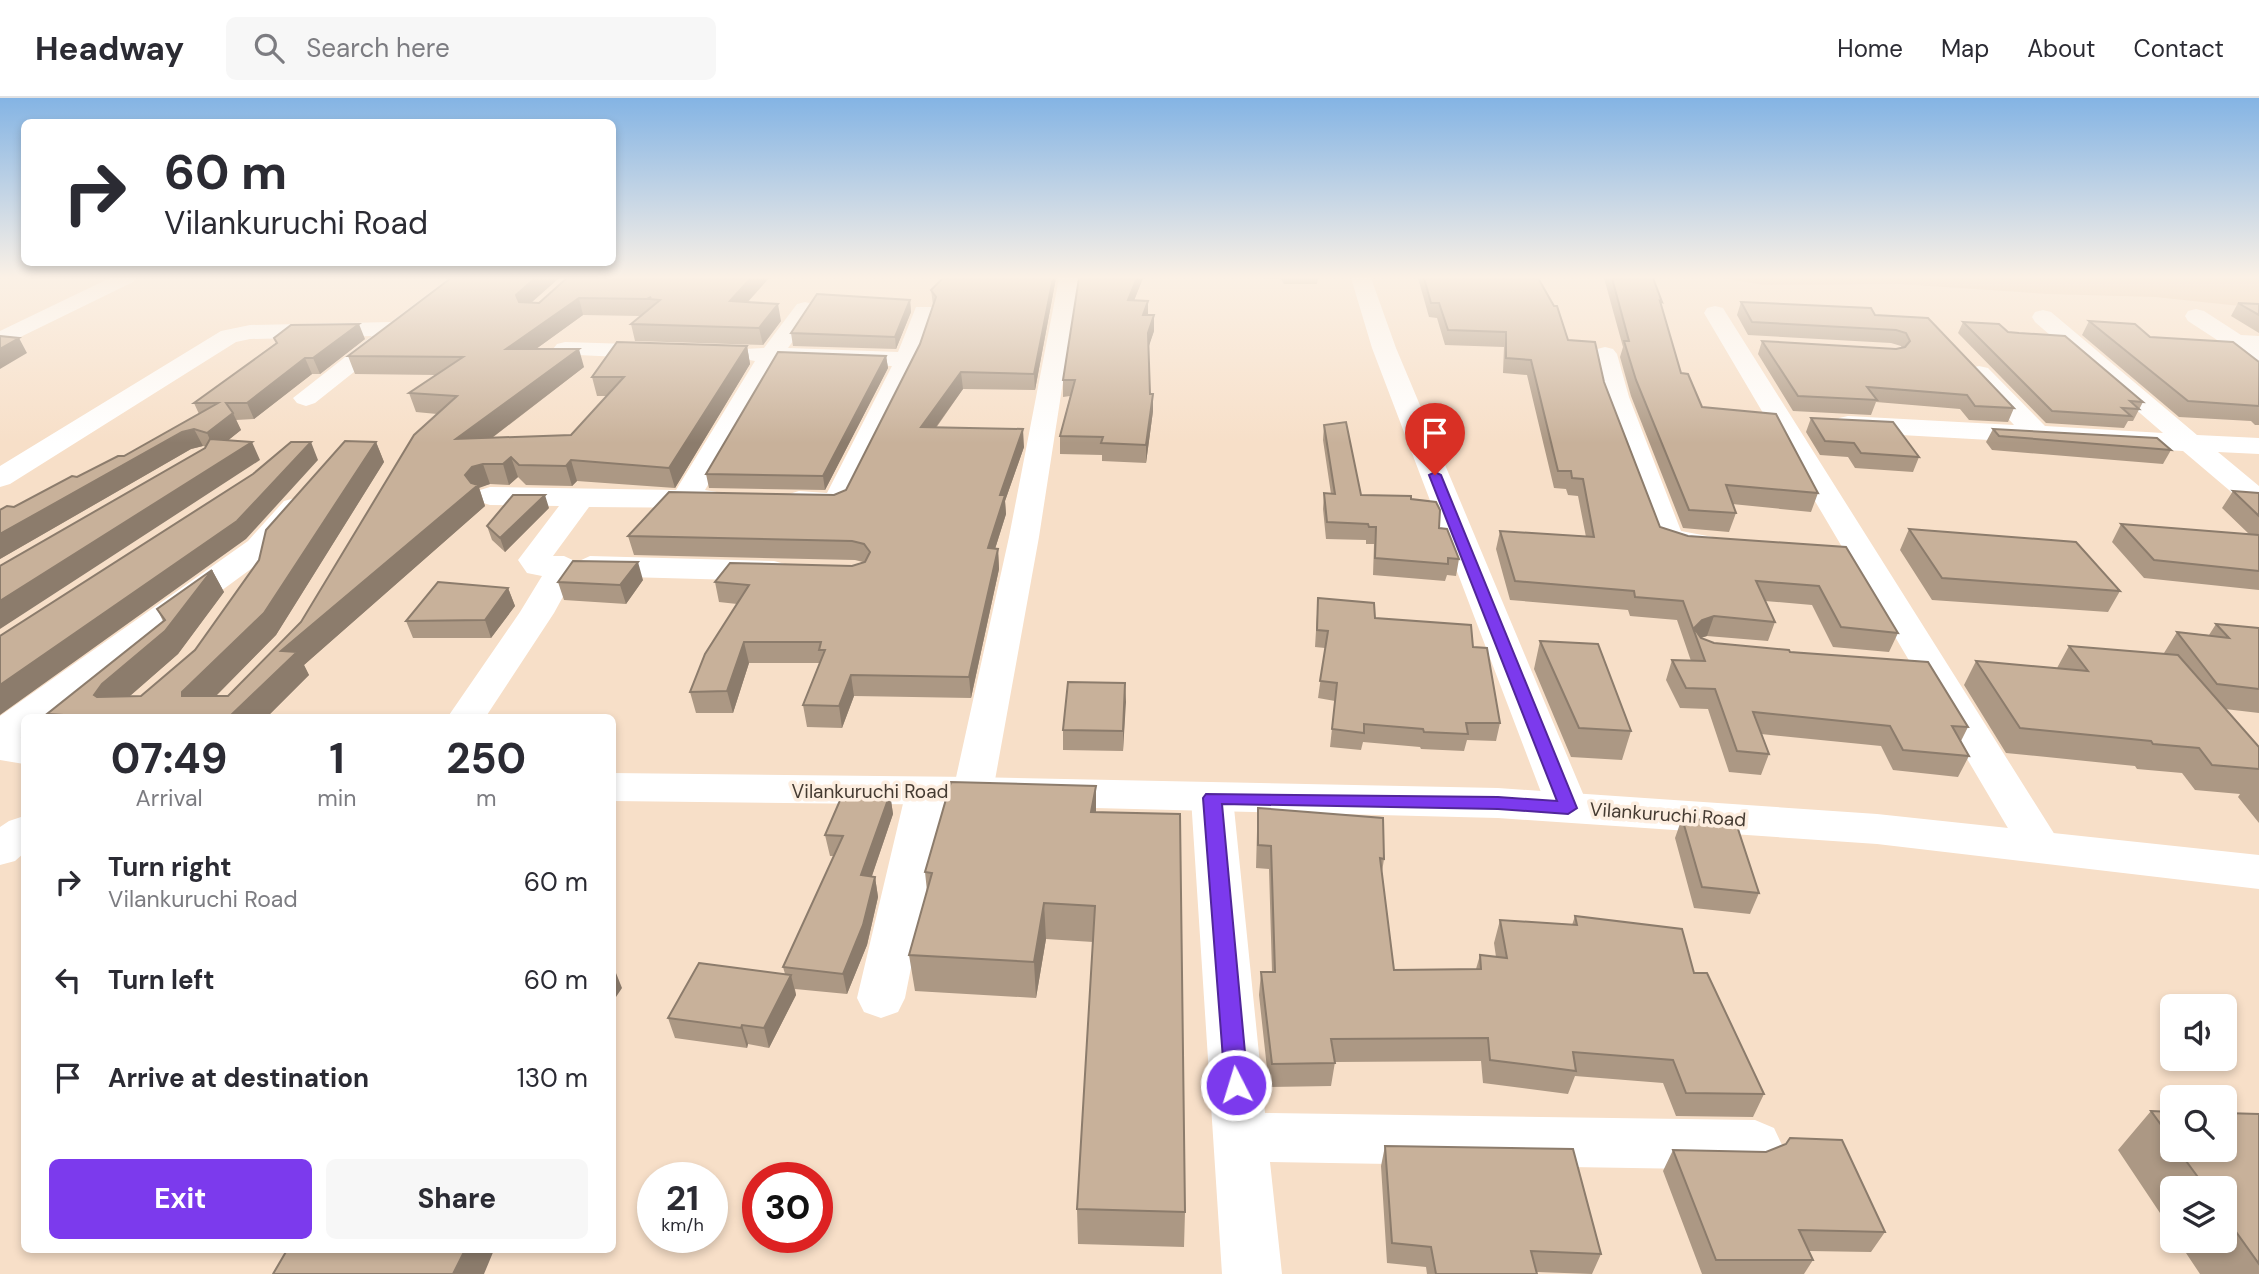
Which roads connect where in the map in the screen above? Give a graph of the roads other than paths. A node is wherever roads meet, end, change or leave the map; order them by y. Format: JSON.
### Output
{"nodes":[{"id":1,"x":246,"y":333,"type":"edge"},
{"id":2,"x":392,"y":333,"type":"edge"},
{"id":3,"x":787,"y":333,"type":"edge"},
{"id":4,"x":916,"y":333,"type":"edge"},
{"id":5,"x":1059,"y":333,"type":"edge"},
{"id":6,"x":1379,"y":333,"type":"edge"},
{"id":7,"x":1727,"y":333,"type":"edge"},
{"id":8,"x":2062,"y":333,"type":"edge"},
{"id":9,"x":2229,"y":333,"type":"edge"},
{"id":10,"x":2248,"y":343,"type":"edge"},
{"id":11,"x":1733,"y":344,"type":"junction"},
{"id":12,"x":1760,"y":345,"type":"dead end"},
{"id":13,"x":565,"y":349,"type":"edge"},
{"id":14,"x":689,"y":353,"type":"edge"},
{"id":15,"x":730,"y":354,"type":"edge"},
{"id":16,"x":1605,"y":354,"type":"dead end"},
{"id":17,"x":1961,"y":354,"type":"edge"},
{"id":18,"x":771,"y":355,"type":"junction"},
{"id":19,"x":2259,"y":357,"type":"edge"},
{"id":20,"x":907,"y":359,"type":"junction"},
{"id":21,"x":306,"y":398,"type":"dead end"},
{"id":22,"x":1803,"y":422,"type":"junction"},
{"id":23,"x":2037,"y":434,"type":"junction"},
{"id":24,"x":2190,"y":443,"type":"junction"},
{"id":25,"x":2259,"y":446,"type":"edge"},
{"id":26,"x":0,"y":478,"type":"edge"},
{"id":27,"x":312,"y":489,"type":"edge"},
{"id":28,"x":490,"y":496,"type":"dead end"},
{"id":29,"x":581,"y":498,"type":"junction"},
{"id":30,"x":686,"y":498,"type":"junction"},
{"id":31,"x":738,"y":499,"type":"edge"},
{"id":32,"x":777,"y":500,"type":"edge"},
{"id":33,"x":2259,"y":501,"type":"edge"},
{"id":34,"x":1738,"y":547,"type":"edge"},
{"id":35,"x":259,"y":548,"type":"junction"},
{"id":36,"x":564,"y":566,"type":"junction"},
{"id":37,"x":800,"y":572,"type":"edge"},
{"id":38,"x":236,"y":601,"type":"edge"},
{"id":39,"x":1892,"y":666,"type":"edge"},
{"id":40,"x":1932,"y":669,"type":"junction"},
{"id":41,"x":28,"y":714,"type":"edge"},
{"id":42,"x":469,"y":714,"type":"edge"},
{"id":43,"x":21,"y":719,"type":"edge"},
{"id":44,"x":0,"y":734,"type":"edge"},
{"id":45,"x":0,"y":747,"type":"edge"},
{"id":46,"x":21,"y":750,"type":"edge"},
{"id":47,"x":616,"y":787,"type":"edge"},
{"id":48,"x":926,"y":791,"type":"junction"},
{"id":49,"x":973,"y":791,"type":"junction"},
{"id":50,"x":1212,"y":798,"type":"junction"},
{"id":51,"x":1568,"y":808,"type":"junction"},
{"id":52,"x":21,"y":833,"type":"edge"},
{"id":53,"x":2040,"y":846,"type":"junction"},
{"id":54,"x":0,"y":850,"type":"edge"},
{"id":55,"x":2259,"y":872,"type":"edge"},
{"id":56,"x":881,"y":998,"type":"dead end"},
{"id":57,"x":1241,"y":1138,"type":"junction"},
{"id":58,"x":1755,"y":1146,"type":"dead end"},
{"id":59,"x":1252,"y":1274,"type":"edge"}],
"edges":[{"from":1,"to":26,"type":"street"},
{"from":2,"to":21,"type":"street"},
{"from":3,"to":18,"type":"street"},
{"from":4,"to":20,"type":"street"},
{"from":5,"to":49,"type":"street"},
{"from":6,"to":51,"type":"street"},
{"from":7,"to":11,"type":"street"},
{"from":8,"to":24,"type":"street"},
{"from":9,"to":10,"type":"street"},
{"from":10,"to":19,"type":"street"},
{"from":11,"to":12,"type":"street"},
{"from":11,"to":22,"type":"street"},
{"from":13,"to":14,"type":"street"},
{"from":15,"to":18,"type":"street"},
{"from":16,"to":34,"type":"street"},
{"from":17,"to":23,"type":"street"},
{"from":18,"to":20,"type":"street"},
{"from":18,"to":30,"type":"street"},
{"from":20,"to":32,"type":"street"},
{"from":22,"to":23,"type":"street"},
{"from":22,"to":40,"type":"street"},
{"from":23,"to":24,"type":"street"},
{"from":24,"to":25,"type":"street"},
{"from":24,"to":33,"type":"street"},
{"from":27,"to":35,"type":"street"},
{"from":28,"to":29,"type":"street"},
{"from":29,"to":30,"type":"street"},
{"from":29,"to":36,"type":"street"},
{"from":30,"to":31,"type":"street"},
{"from":35,"to":38,"type":"street"},
{"from":35,"to":41,"type":"street"},
{"from":36,"to":37,"type":"street"},
{"from":36,"to":42,"type":"street"},
{"from":39,"to":40,"type":"street"},
{"from":40,"to":53,"type":"street"},
{"from":43,"to":44,"type":"street"},
{"from":45,"to":46,"type":"main road"},
{"from":47,"to":48,"type":"main road","name":"Vilankuruchi Road"},
{"from":48,"to":49,"type":"main road","name":"Vilankuruchi Road"},
{"from":48,"to":56,"type":"street"},
{"from":49,"to":50,"type":"main road","name":"Vilankuruchi Road"},
{"from":50,"to":51,"type":"main road","name":"Vilankuruchi Road"},
{"from":50,"to":57,"type":"street"},
{"from":51,"to":53,"type":"main road","name":"Vilankuruchi Road"},
{"from":52,"to":54,"type":"street"},
{"from":53,"to":55,"type":"main road","name":"Vilankuruchi Road"},
{"from":57,"to":58,"type":"street"},
{"from":57,"to":59,"type":"street"}]}
